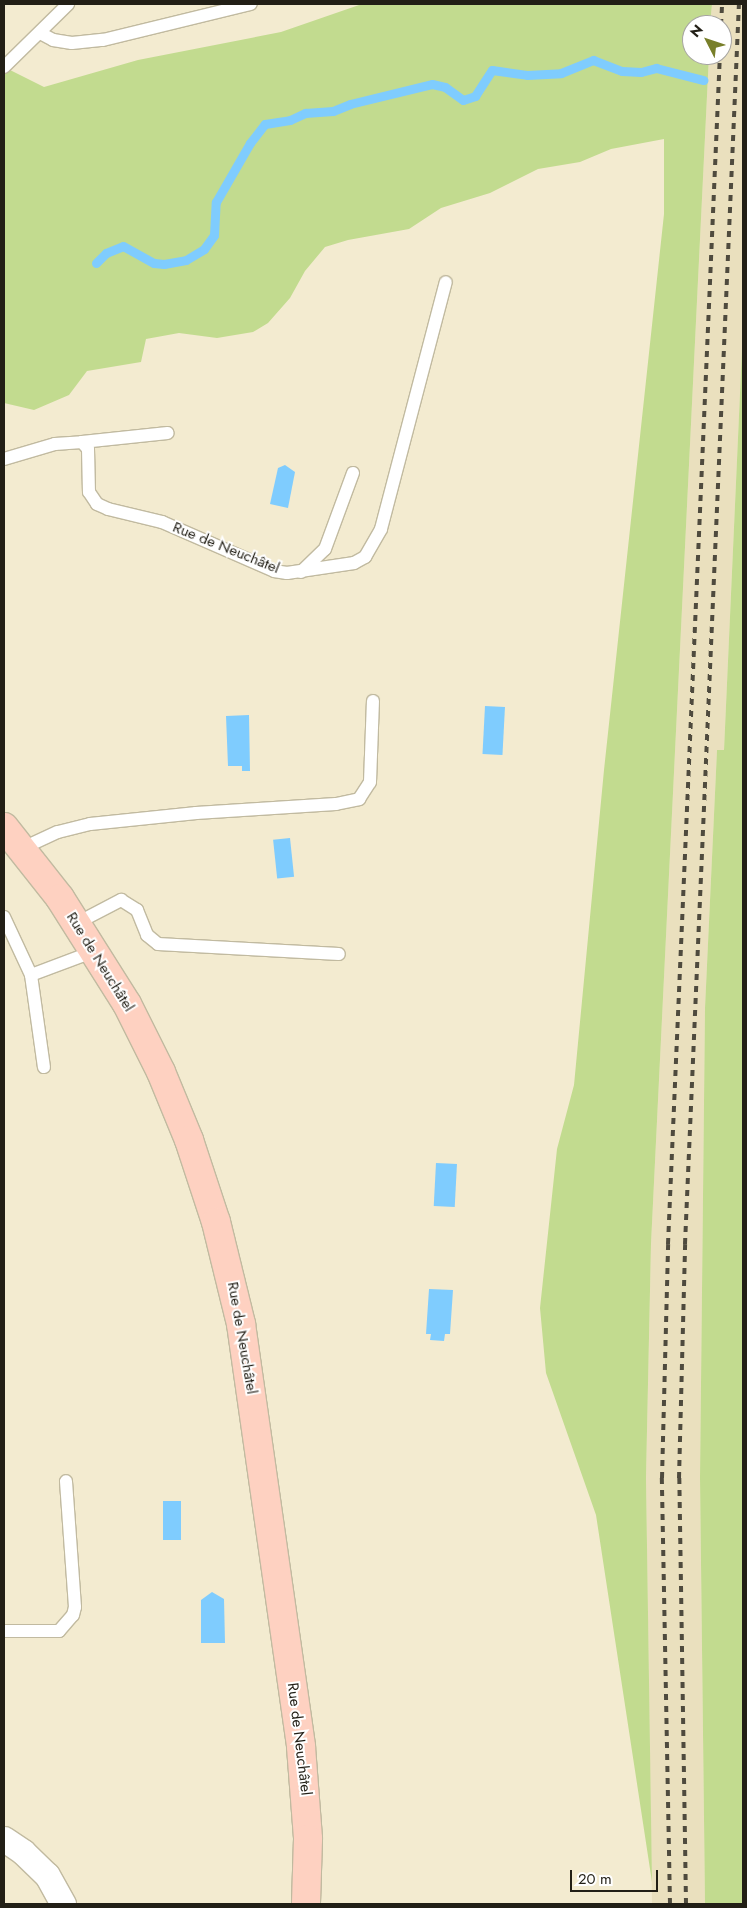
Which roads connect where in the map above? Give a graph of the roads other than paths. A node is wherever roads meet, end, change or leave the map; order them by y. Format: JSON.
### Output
{"nodes":[{"id":1,"x":68,"y":4,"type":"edge"},
{"id":2,"x":251,"y":4,"type":"edge"},
{"id":3,"x":40,"y":33,"type":"junction"},
{"id":4,"x":4,"y":66,"type":"edge"},
{"id":5,"x":446,"y":282,"type":"dead end"},
{"id":6,"x":168,"y":433,"type":"dead end"},
{"id":7,"x":82,"y":442,"type":"junction"},
{"id":8,"x":4,"y":458,"type":"edge"},
{"id":9,"x":353,"y":473,"type":"dead end"},
{"id":10,"x":301,"y":572,"type":"junction"},
{"id":11,"x":373,"y":702,"type":"dead end"},
{"id":12,"x":4,"y":827,"type":"edge"},
{"id":13,"x":23,"y":848,"type":"junction"},
{"id":14,"x":4,"y":917,"type":"edge"},
{"id":15,"x":77,"y":923,"type":"junction"},
{"id":16,"x":95,"y":950,"type":"junction"},
{"id":17,"x":339,"y":954,"type":"dead end"},
{"id":18,"x":31,"y":975,"type":"junction"},
{"id":19,"x":44,"y":1066,"type":"dead end"},
{"id":20,"x":66,"y":1482,"type":"dead end"},
{"id":21,"x":4,"y":1631,"type":"edge"},
{"id":22,"x":4,"y":1839,"type":"edge"},
{"id":23,"x":63,"y":1904,"type":"edge"},
{"id":24,"x":306,"y":1904,"type":"edge"}],
"edges":[{"from":1,"to":3,"type":"lane"},
{"from":2,"to":3,"type":"lane"},
{"from":3,"to":4,"type":"lane"},
{"from":5,"to":10,"type":"lane","name":"Rue de Neuchâtel"},
{"from":6,"to":7,"type":"lane"},
{"from":7,"to":8,"type":"lane"},
{"from":7,"to":10,"type":"lane","name":"Rue de Neuchâtel"},
{"from":9,"to":10,"type":"lane"},
{"from":11,"to":13,"type":"lane"},
{"from":12,"to":13,"type":"main road","name":"Rue de Neuchâtel"},
{"from":13,"to":15,"type":"main road","name":"Rue de Neuchâtel"},
{"from":14,"to":18,"type":"lane"},
{"from":15,"to":16,"type":"main road","name":"Rue de Neuchâtel"},
{"from":15,"to":17,"type":"lane"},
{"from":16,"to":18,"type":"lane"},
{"from":16,"to":24,"type":"main road","name":"Rue de Neuchâtel"},
{"from":18,"to":19,"type":"lane"},
{"from":20,"to":21,"type":"lane"},
{"from":22,"to":23,"type":"street"}]}
